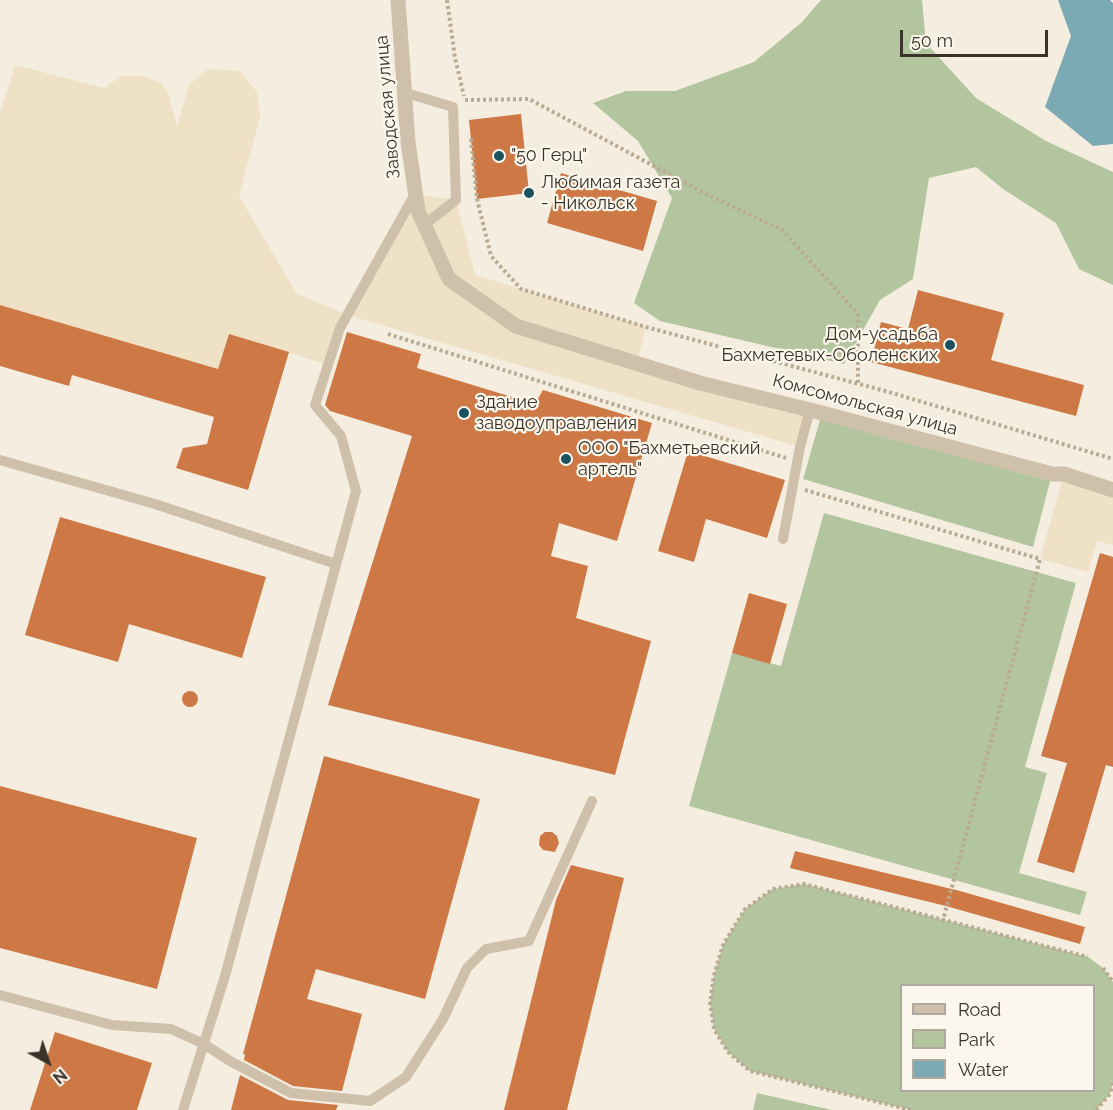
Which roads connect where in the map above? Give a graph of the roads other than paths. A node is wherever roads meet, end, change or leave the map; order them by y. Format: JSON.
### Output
{"nodes":[{"id":1,"x":398,"y":0,"type":"edge"},
{"id":2,"x":406,"y":93,"type":"junction"},
{"id":3,"x":415,"y":194,"type":"junction"},
{"id":4,"x":421,"y":218,"type":"junction"},
{"id":5,"x":810,"y":410,"type":"junction"},
{"id":6,"x":0,"y":460,"type":"edge"},
{"id":7,"x":1113,"y":490,"type":"edge"},
{"id":8,"x":783,"y":539,"type":"dead end"},
{"id":9,"x":336,"y":564,"type":"junction"},
{"id":10,"x":592,"y":801,"type":"dead end"},
{"id":11,"x":0,"y":995,"type":"edge"},
{"id":12,"x":204,"y":1044,"type":"junction"},
{"id":13,"x":183,"y":1110,"type":"edge"}],
"edges":[{"from":1,"to":2,"type":"street","name":"Заводская улица"},
{"from":2,"to":3,"type":"street","name":"Заводская улица"},
{"from":2,"to":4,"type":"lane"},
{"from":3,"to":4,"type":"street","name":"Заводская улица"},
{"from":3,"to":9,"type":"lane"},
{"from":4,"to":5,"type":"street","name":"Комсомольская улица"},
{"from":5,"to":7,"type":"street","name":"Комсомольская улица"},
{"from":5,"to":8,"type":"lane"},
{"from":6,"to":9,"type":"lane"},
{"from":9,"to":12,"type":"lane"},
{"from":10,"to":12,"type":"lane"},
{"from":11,"to":12,"type":"lane"},
{"from":12,"to":13,"type":"lane"}]}
